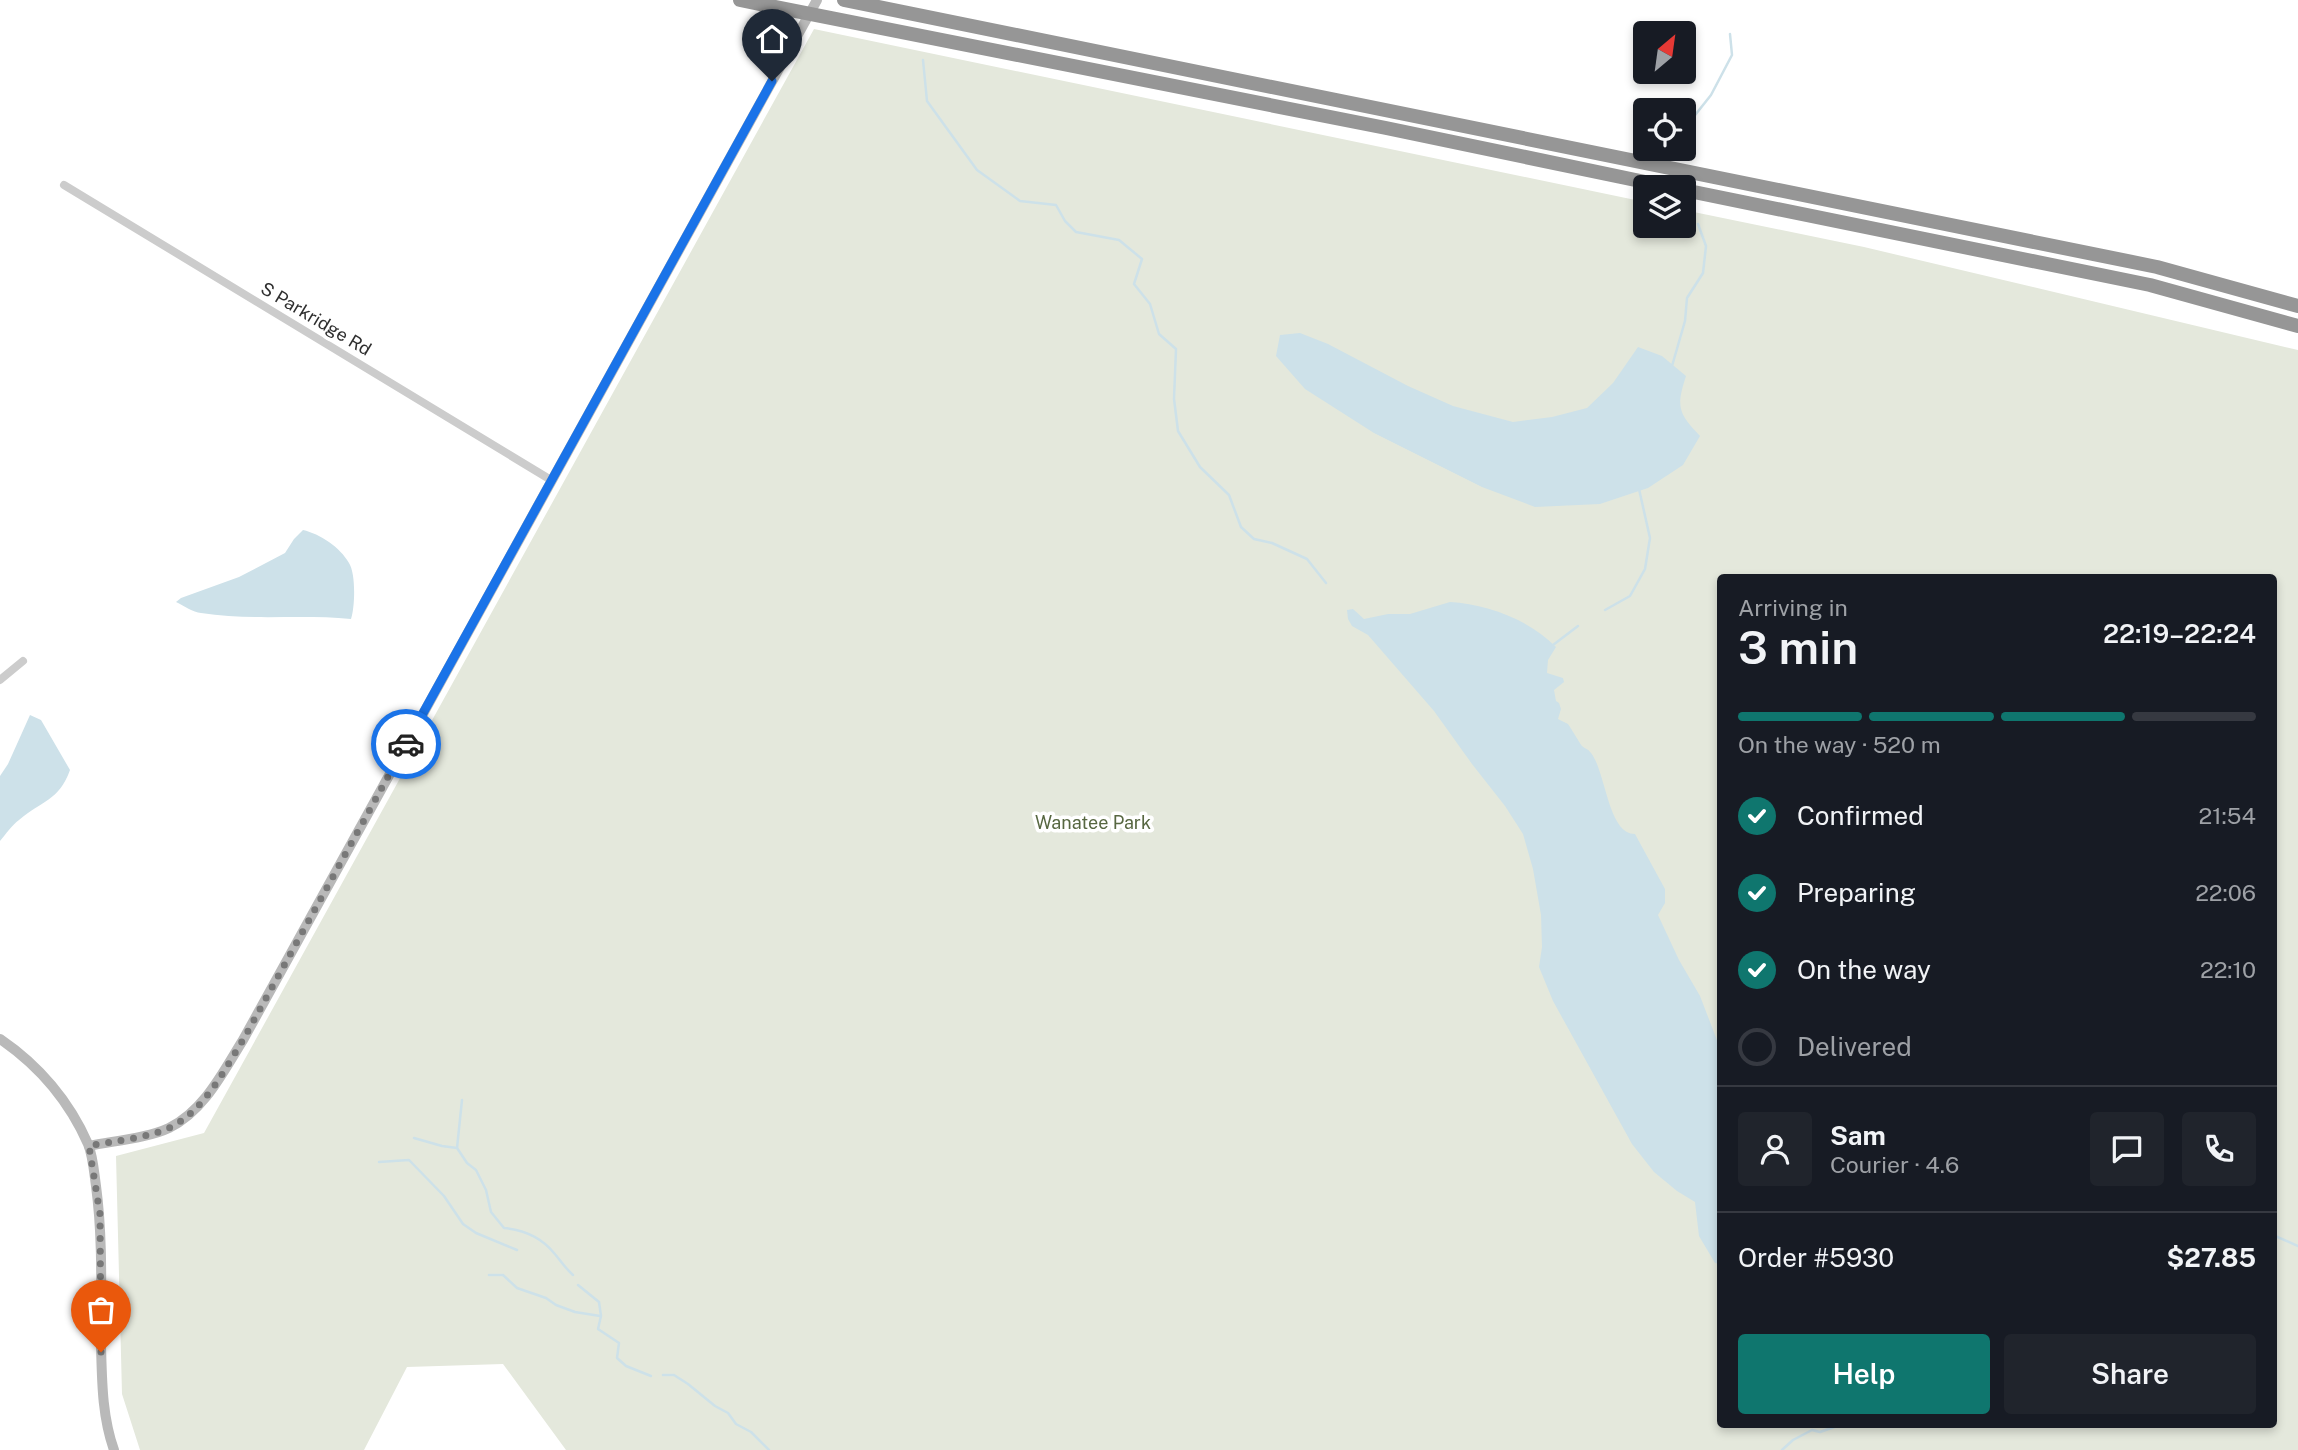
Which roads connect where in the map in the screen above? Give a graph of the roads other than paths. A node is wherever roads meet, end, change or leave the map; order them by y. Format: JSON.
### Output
{"nodes":[{"id":1,"x":740,"y":0,"type":"edge"},
{"id":2,"x":817,"y":0,"type":"edge"},
{"id":3,"x":844,"y":0,"type":"edge"},
{"id":4,"x":809,"y":14,"type":"junction"},
{"id":5,"x":1633,"y":180,"type":"edge"},
{"id":6,"x":64,"y":185,"type":"dead end"},
{"id":7,"x":1696,"y":192,"type":"edge"},
{"id":8,"x":2298,"y":306,"type":"edge"},
{"id":9,"x":2298,"y":327,"type":"edge"},
{"id":10,"x":551,"y":480,"type":"junction"},
{"id":11,"x":23,"y":661,"type":"dead end"},
{"id":12,"x":0,"y":680,"type":"edge"},
{"id":13,"x":0,"y":1039,"type":"edge"},
{"id":14,"x":89,"y":1146,"type":"junction"},
{"id":15,"x":114,"y":1450,"type":"edge"}],
"edges":[{"from":1,"to":4,"type":"highway"},
{"from":2,"to":4,"type":"street"},
{"from":3,"to":8,"type":"highway"},
{"from":4,"to":5,"type":"highway"},
{"from":4,"to":10,"type":"street"},
{"from":6,"to":10,"type":"street","name":"S Parkridge Rd"},
{"from":7,"to":9,"type":"highway"},
{"from":10,"to":14,"type":"street"},
{"from":11,"to":12,"type":"street"},
{"from":13,"to":14,"type":"street"},
{"from":14,"to":15,"type":"street"}]}
